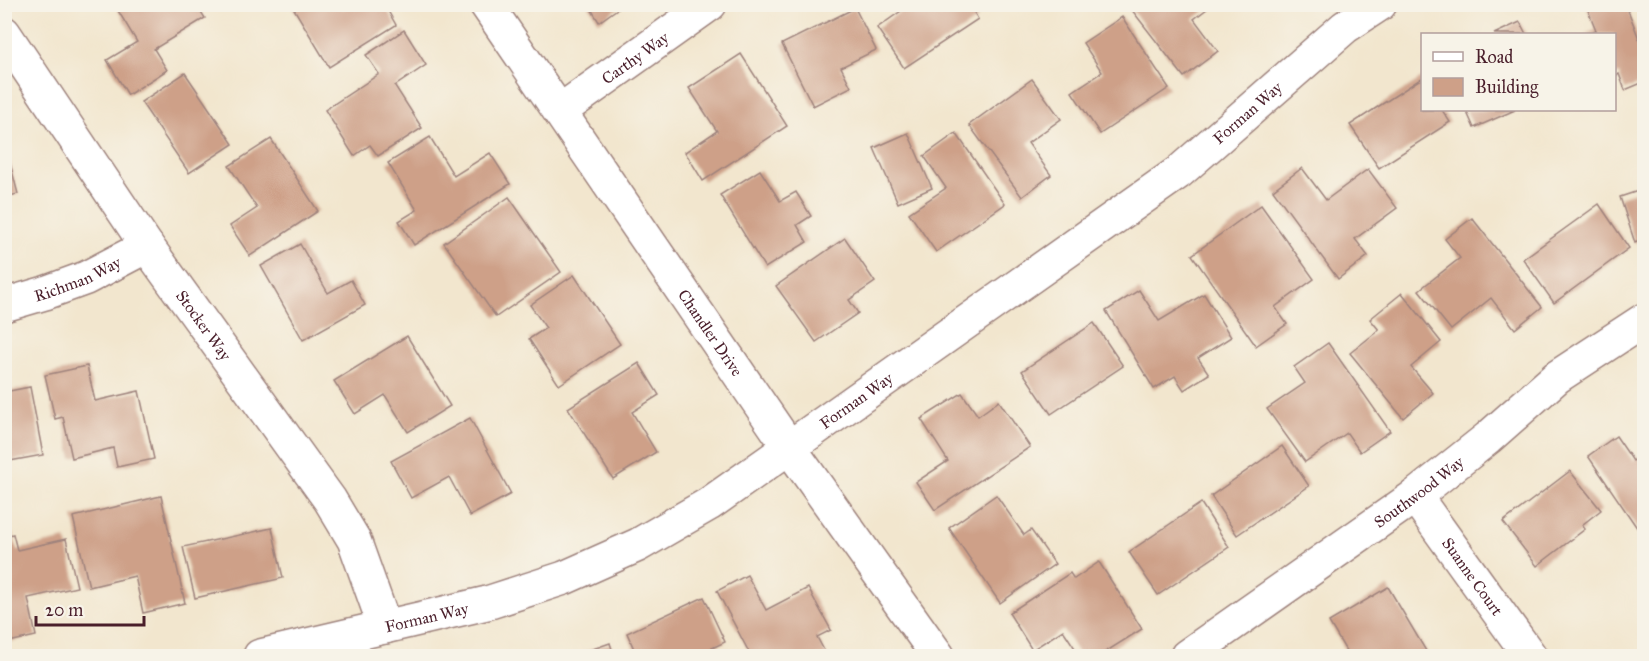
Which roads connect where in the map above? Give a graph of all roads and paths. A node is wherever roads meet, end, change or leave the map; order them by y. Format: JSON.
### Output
{"nodes":[{"id":1,"x":486,"y":4,"type":"edge"},
{"id":2,"x":710,"y":4,"type":"edge"},
{"id":3,"x":1380,"y":4,"type":"edge"},
{"id":4,"x":4,"y":33,"type":"edge"},
{"id":5,"x":560,"y":111,"type":"junction"},
{"id":6,"x":147,"y":246,"type":"junction"},
{"id":7,"x":4,"y":305,"type":"edge"},
{"id":8,"x":1644,"y":320,"type":"edge"},
{"id":9,"x":789,"y":447,"type":"junction"},
{"id":10,"x":1415,"y":496,"type":"junction"},
{"id":11,"x":385,"y":627,"type":"junction"},
{"id":12,"x":260,"y":657,"type":"edge"},
{"id":13,"x":938,"y":657,"type":"edge"},
{"id":14,"x":1187,"y":657,"type":"edge"},
{"id":15,"x":1530,"y":657,"type":"edge"}],
"edges":[{"from":1,"to":5,"type":"street","name":"Chandler Drive"},
{"from":2,"to":5,"type":"street","name":"Carthy Way"},
{"from":3,"to":9,"type":"street","name":"Forman Way"},
{"from":4,"to":6,"type":"street","name":"Stocker Way"},
{"from":5,"to":9,"type":"street","name":"Chandler Drive"},
{"from":6,"to":7,"type":"street","name":"Richman Way"},
{"from":6,"to":11,"type":"street","name":"Stocker Way"},
{"from":8,"to":10,"type":"street","name":"Southwood Way"},
{"from":9,"to":11,"type":"street","name":"Forman Way"},
{"from":9,"to":13,"type":"street","name":"Chandler Drive"},
{"from":10,"to":14,"type":"street","name":"Southwood Way"},
{"from":10,"to":15,"type":"street","name":"Suanne Court"},
{"from":11,"to":12,"type":"street","name":"Forman Way"}]}
